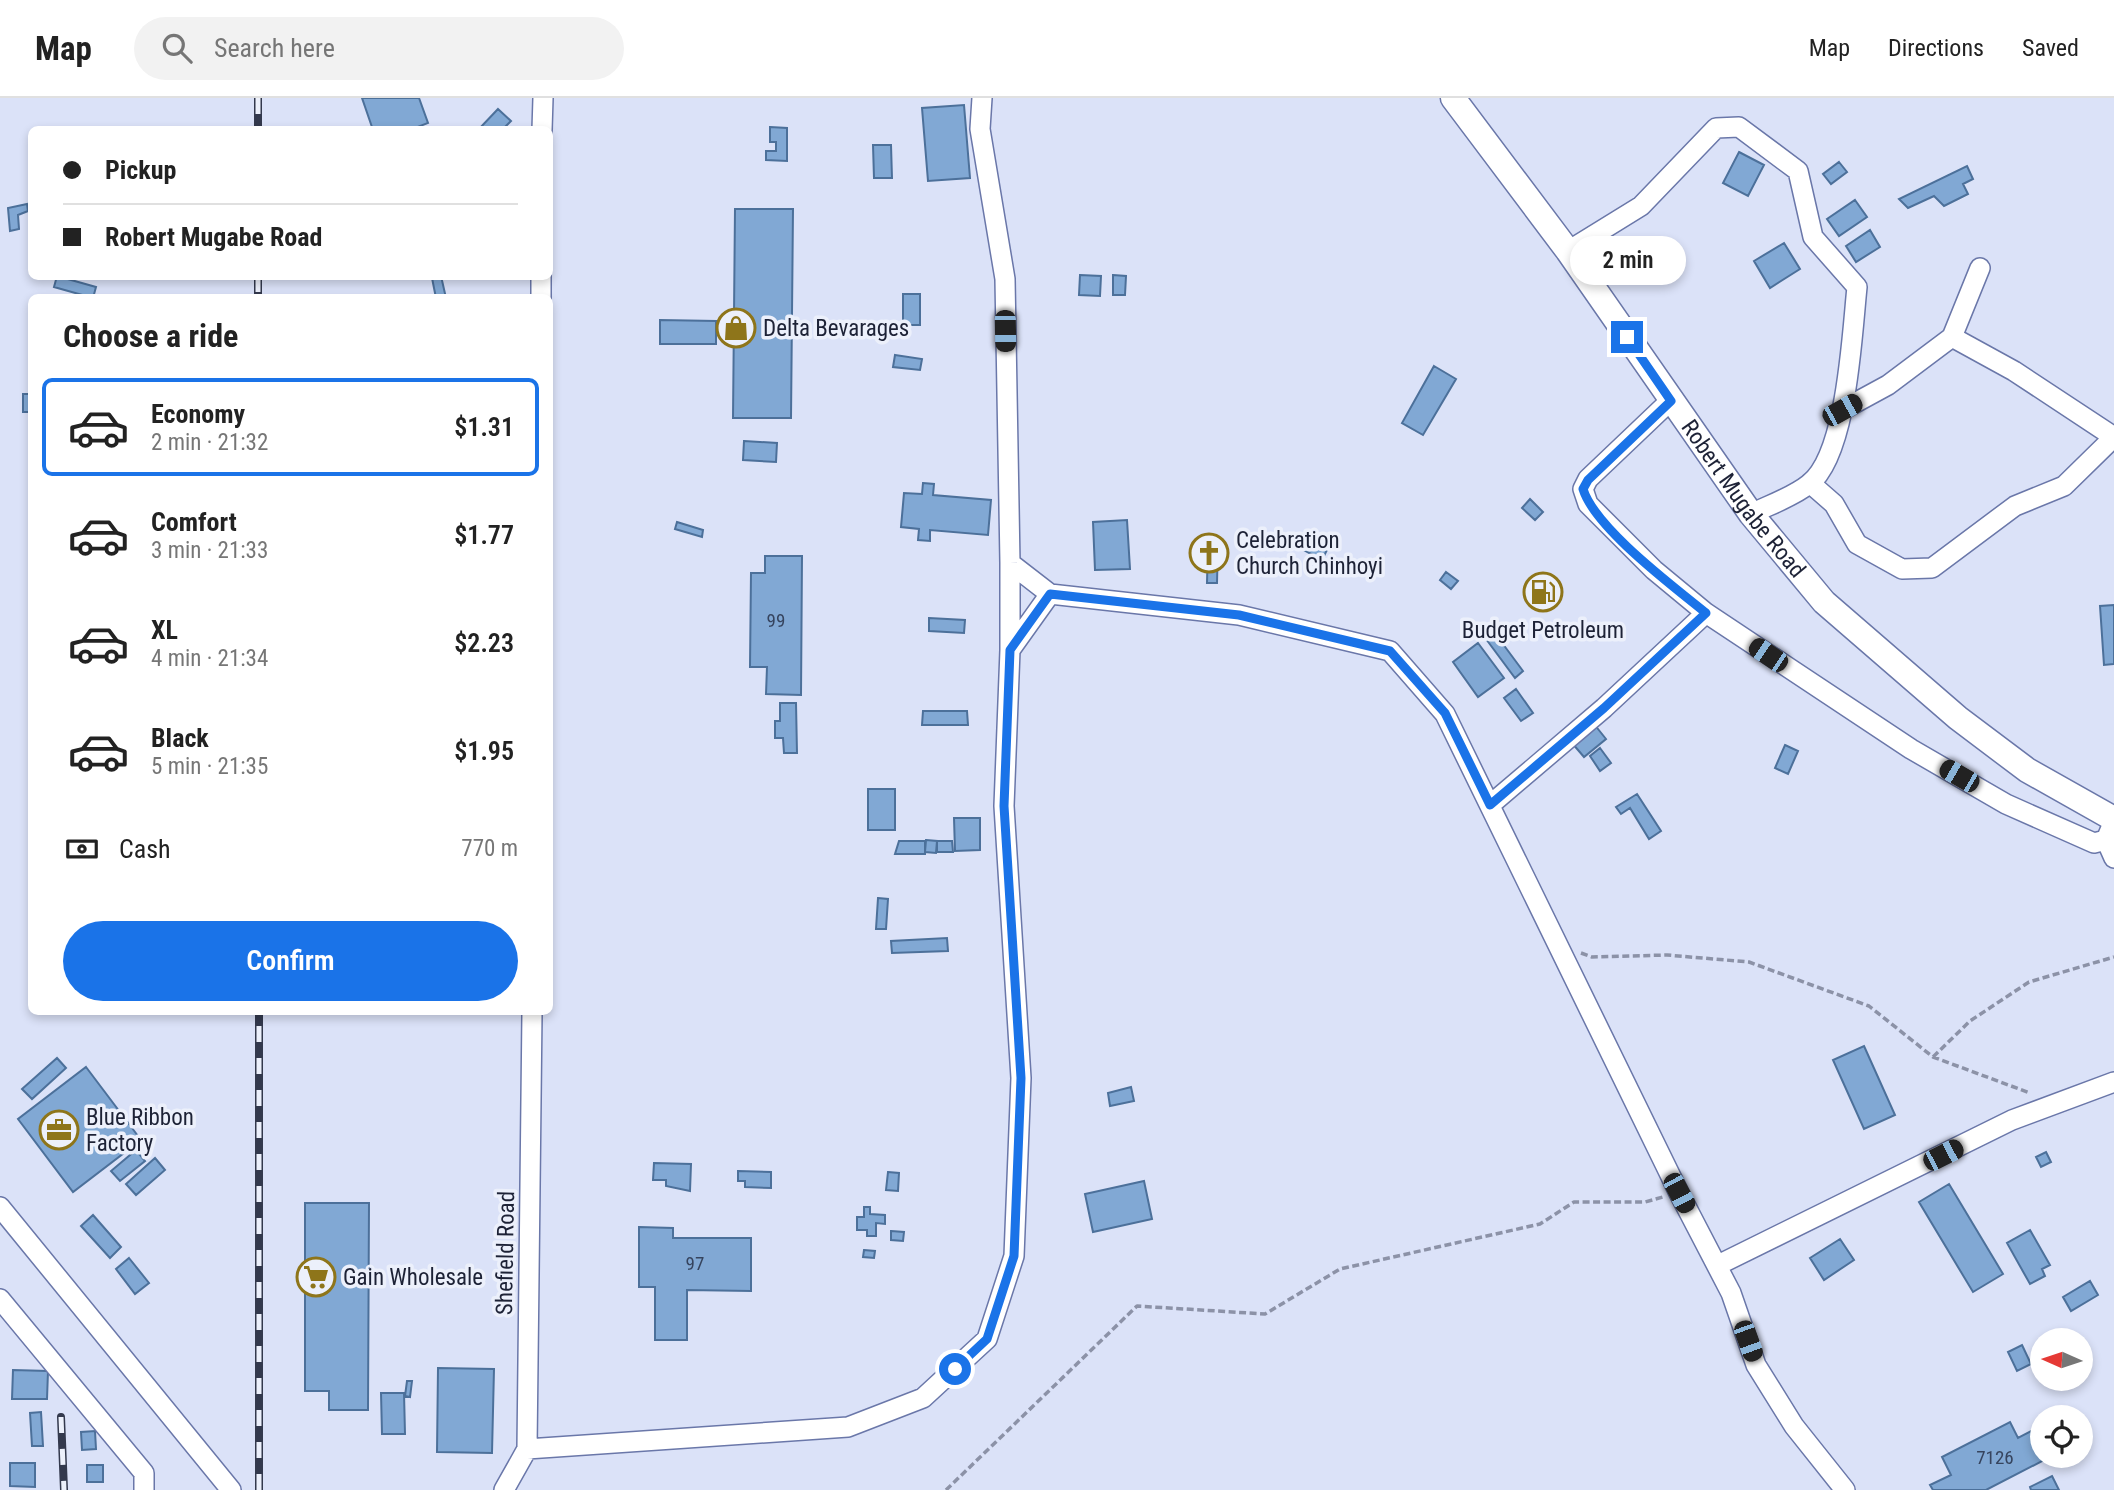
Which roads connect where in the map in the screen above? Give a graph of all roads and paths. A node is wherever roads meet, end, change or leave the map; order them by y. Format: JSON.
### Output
{"nodes":[{"id":1,"x":543,"y":98,"type":"edge"},
{"id":2,"x":982,"y":98,"type":"edge"},
{"id":3,"x":1452,"y":98,"type":"edge"},
{"id":4,"x":542,"y":126,"type":"edge"},
{"id":5,"x":1568,"y":251,"type":"junction"},
{"id":6,"x":1980,"y":268,"type":"dead end"},
{"id":7,"x":1952,"y":337,"type":"junction"},
{"id":8,"x":1671,"y":401,"type":"junction"},
{"id":9,"x":1842,"y":410,"type":"junction"},
{"id":10,"x":2114,"y":437,"type":"edge"},
{"id":11,"x":1810,"y":483,"type":"junction"},
{"id":12,"x":1751,"y":514,"type":"junction"},
{"id":13,"x":1010,"y":563,"type":"junction"},
{"id":14,"x":1050,"y":594,"type":"junction"},
{"id":15,"x":1706,"y":613,"type":"junction"},
{"id":16,"x":1010,"y":650,"type":"junction"},
{"id":17,"x":1490,"y":805,"type":"junction"},
{"id":18,"x":2112,"y":834,"type":"edge"},
{"id":19,"x":1557,"y":943,"type":"junction"},
{"id":20,"x":2114,"y":957,"type":"edge"},
{"id":21,"x":532,"y":1015,"type":"edge"},
{"id":22,"x":1933,"y":1057,"type":"junction"},
{"id":23,"x":2114,"y":1082,"type":"edge"},
{"id":24,"x":2057,"y":1103,"type":"junction"},
{"id":25,"x":1679,"y":1193,"type":"junction"},
{"id":26,"x":0,"y":1207,"type":"edge"},
{"id":27,"x":1718,"y":1265,"type":"junction"},
{"id":28,"x":0,"y":1299,"type":"edge"},
{"id":29,"x":527,"y":1449,"type":"junction"},
{"id":30,"x":144,"y":1490,"type":"edge"},
{"id":31,"x":231,"y":1490,"type":"edge"},
{"id":32,"x":504,"y":1490,"type":"edge"},
{"id":33,"x":946,"y":1490,"type":"edge"},
{"id":34,"x":1845,"y":1490,"type":"edge"}],
"edges":[{"from":1,"to":4,"type":"street"},
{"from":2,"to":13,"type":"street"},
{"from":3,"to":5,"type":"main road","name":"Robert Mugabe Road"},
{"from":5,"to":8,"type":"main road","name":"Robert Mugabe Road"},
{"from":5,"to":9,"type":"street"},
{"from":6,"to":7,"type":"street"},
{"from":7,"to":9,"type":"street"},
{"from":7,"to":10,"type":"street"},
{"from":8,"to":12,"type":"main road","name":"Robert Mugabe Road"},
{"from":8,"to":15,"type":"street"},
{"from":9,"to":11,"type":"street"},
{"from":10,"to":11,"type":"street"},
{"from":11,"to":12,"type":"street"},
{"from":12,"to":18,"type":"main road","name":"Robert Mugabe Road"},
{"from":13,"to":14,"type":"street"},
{"from":13,"to":16,"type":"street"},
{"from":14,"to":16,"type":"street"},
{"from":14,"to":17,"type":"street"},
{"from":15,"to":17,"type":"street"},
{"from":15,"to":18,"type":"street"},
{"from":16,"to":29,"type":"street"},
{"from":17,"to":19,"type":"street"},
{"from":19,"to":22,"type":"path"},
{"from":19,"to":25,"type":"street"},
{"from":20,"to":22,"type":"path"},
{"from":21,"to":29,"type":"street","name":"Shefield Road"},
{"from":22,"to":24,"type":"path"},
{"from":23,"to":24,"type":"street"},
{"from":24,"to":27,"type":"street"},
{"from":25,"to":27,"type":"street"},
{"from":25,"to":33,"type":"path"},
{"from":26,"to":31,"type":"street"},
{"from":27,"to":34,"type":"street"},
{"from":28,"to":30,"type":"street"},
{"from":29,"to":32,"type":"street","name":"Shefield Road"}]}
